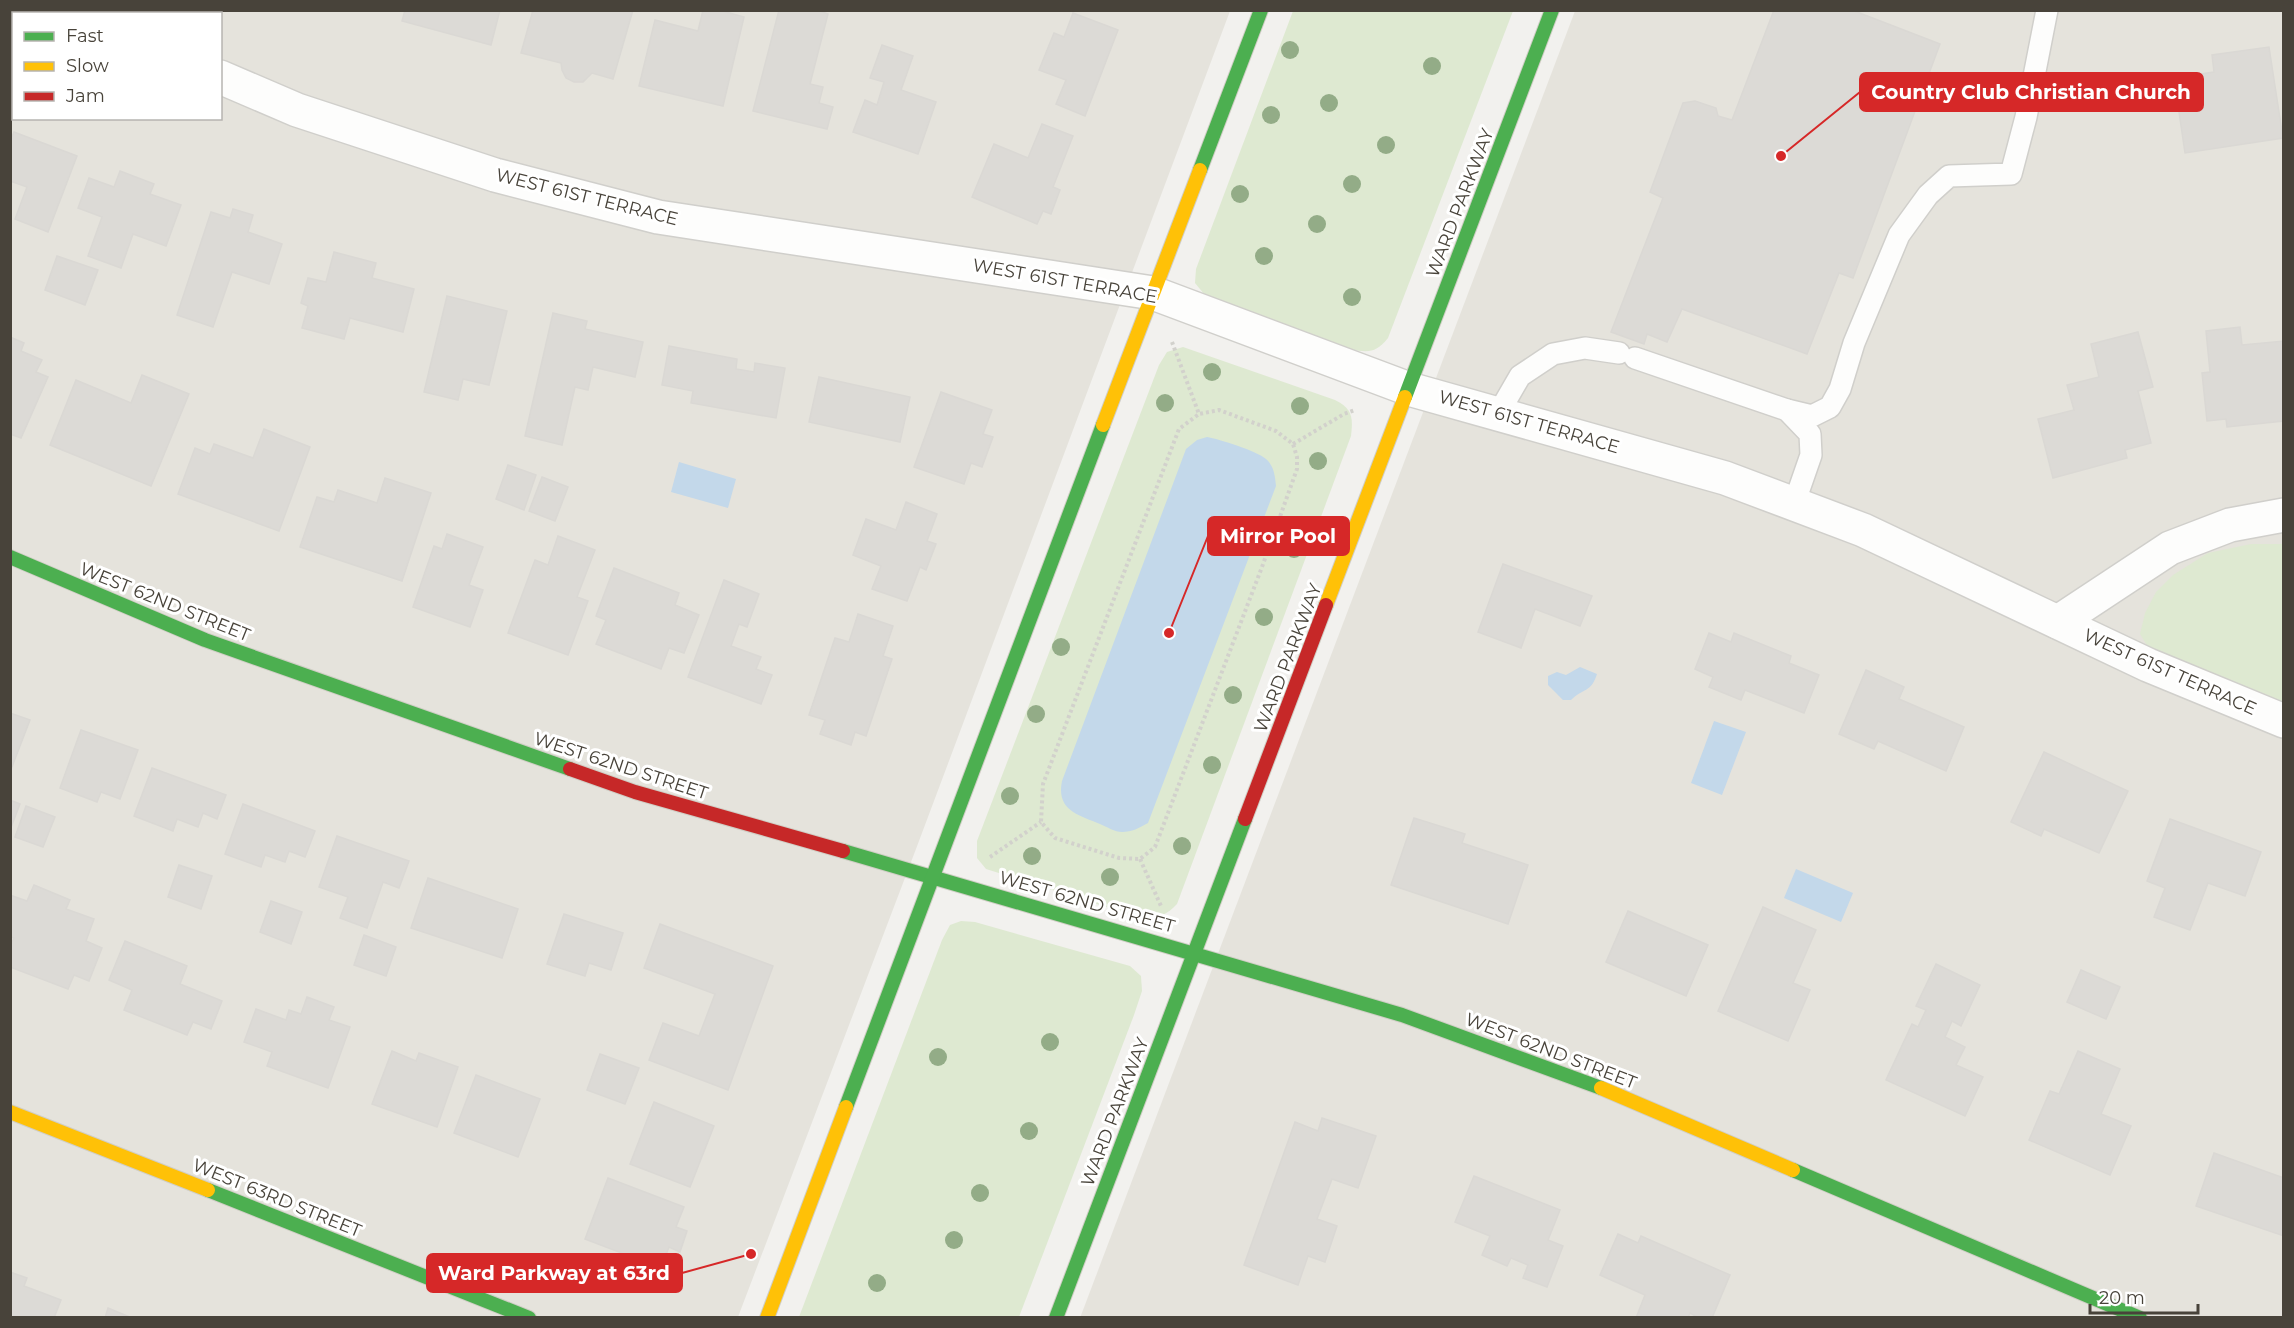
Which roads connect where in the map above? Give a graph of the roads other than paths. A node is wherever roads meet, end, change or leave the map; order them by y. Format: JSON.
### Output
{"nodes":[{"id":1,"x":1261,"y":10,"type":"edge"},
{"id":2,"x":1552,"y":10,"type":"edge"},
{"id":3,"x":2047,"y":10,"type":"edge"},
{"id":4,"x":222,"y":78,"type":"edge"},
{"id":5,"x":1153,"y":294,"type":"junction"},
{"id":6,"x":1409,"y":389,"type":"junction"},
{"id":7,"x":1787,"y":410,"type":"junction"},
{"id":8,"x":1498,"y":414,"type":"junction"},
{"id":9,"x":1794,"y":504,"type":"junction"},
{"id":10,"x":2283,"y":515,"type":"edge"},
{"id":11,"x":10,"y":557,"type":"edge"},
{"id":12,"x":2058,"y":622,"type":"junction"},
{"id":13,"x":2283,"y":721,"type":"edge"},
{"id":14,"x":932,"y":876,"type":"junction"},
{"id":15,"x":1195,"y":952,"type":"junction"},
{"id":16,"x":10,"y":1112,"type":"edge"},
{"id":17,"x":529,"y":1317,"type":"edge"},
{"id":18,"x":767,"y":1317,"type":"edge"},
{"id":19,"x":1056,"y":1317,"type":"edge"},
{"id":20,"x":2140,"y":1317,"type":"edge"}],
"edges":[{"from":1,"to":5,"type":"main road"},
{"from":2,"to":6,"type":"main road","name":"WARD PARKWAY"},
{"from":3,"to":7,"type":"lane"},
{"from":4,"to":5,"type":"street","name":"WEST 61ST TERRACE"},
{"from":5,"to":6,"type":"street","name":"WEST 61ST TERRACE"},
{"from":5,"to":14,"type":"main road"},
{"from":6,"to":8,"type":"street","name":"WEST 61ST TERRACE"},
{"from":6,"to":15,"type":"main road","name":"WARD PARKWAY"},
{"from":7,"to":8,"type":"lane"},
{"from":7,"to":9,"type":"lane"},
{"from":8,"to":9,"type":"street","name":"WEST 61ST TERRACE"},
{"from":9,"to":12,"type":"street","name":"WEST 61ST TERRACE"},
{"from":10,"to":12,"type":"street","name":"WEST 61ST TERRACE"},
{"from":11,"to":14,"type":"main road","name":"WEST 62ND STREET"},
{"from":12,"to":13,"type":"street","name":"WEST 61ST TERRACE"},
{"from":14,"to":15,"type":"main road","name":"WEST 62ND STREET"},
{"from":14,"to":18,"type":"main road"},
{"from":15,"to":19,"type":"main road","name":"WARD PARKWAY"},
{"from":15,"to":20,"type":"main road","name":"WEST 62ND STREET"},
{"from":16,"to":17,"type":"main road","name":"WEST 63RD STREET"}]}
